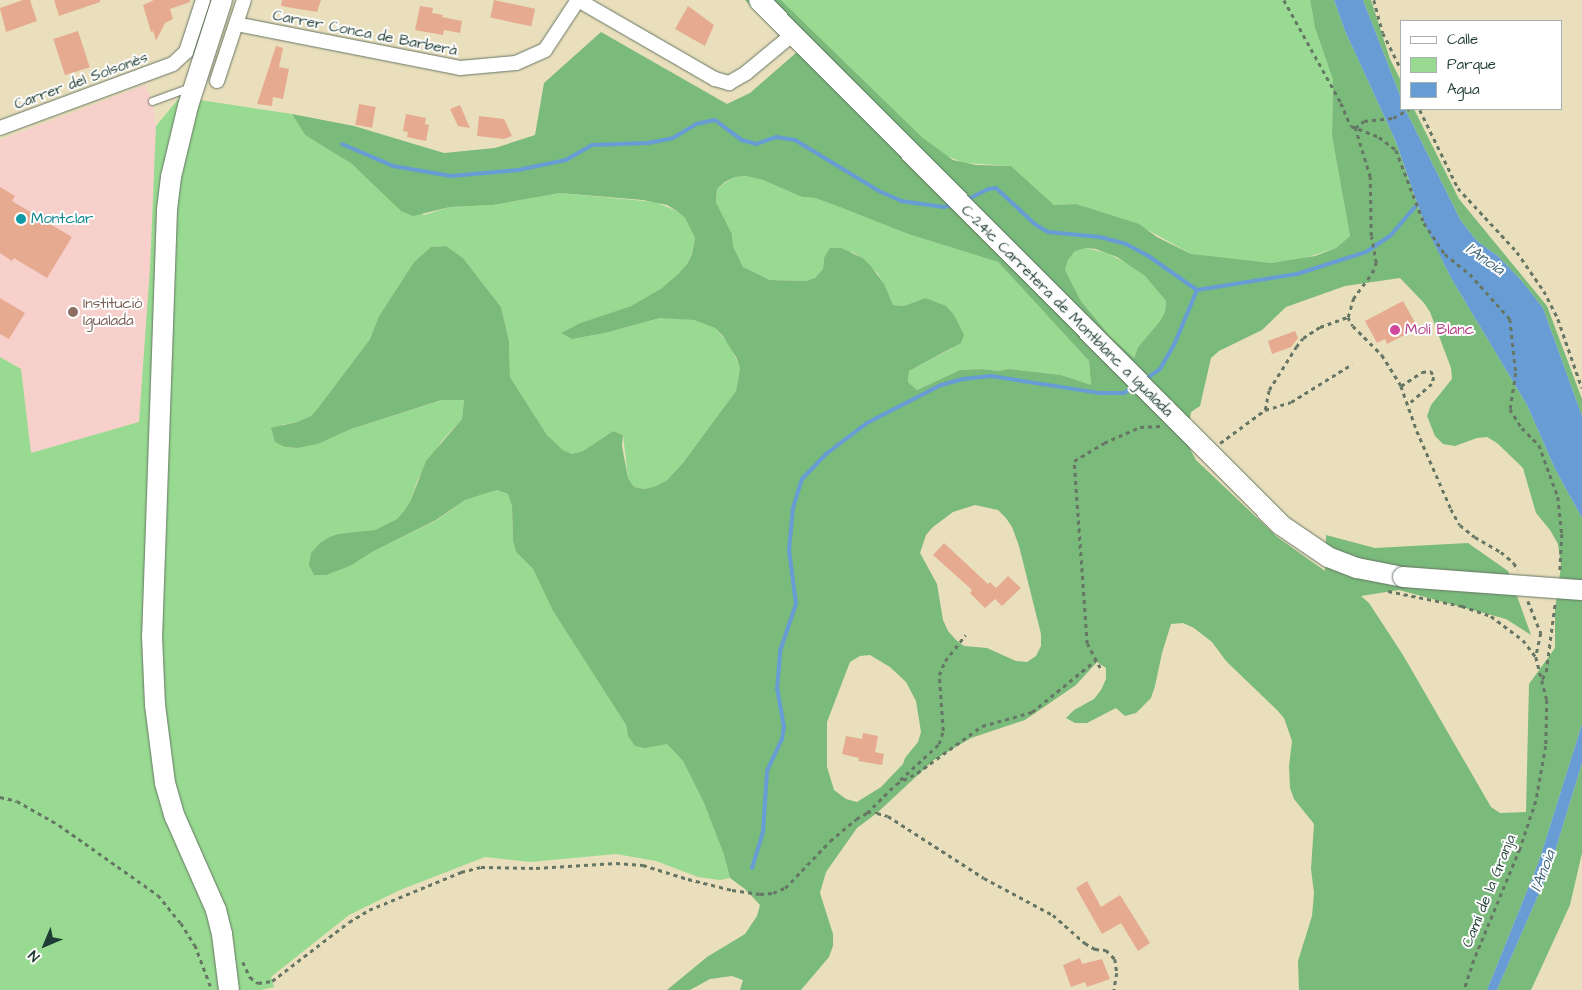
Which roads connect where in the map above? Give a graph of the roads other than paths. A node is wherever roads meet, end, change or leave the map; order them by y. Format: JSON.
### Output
{"nodes":[{"id":1,"x":203,"y":0,"type":"edge"},
{"id":2,"x":222,"y":0,"type":"edge"},
{"id":3,"x":244,"y":0,"type":"edge"},
{"id":4,"x":578,"y":0,"type":"edge"},
{"id":5,"x":759,"y":0,"type":"edge"},
{"id":6,"x":236,"y":24,"type":"junction"},
{"id":7,"x":792,"y":34,"type":"junction"},
{"id":8,"x":217,"y":81,"type":"dead end"},
{"id":9,"x":195,"y":85,"type":"junction"},
{"id":10,"x":152,"y":100,"type":"dead end"},
{"id":11,"x":0,"y":128,"type":"edge"},
{"id":12,"x":1582,"y":590,"type":"edge"},
{"id":13,"x":229,"y":990,"type":"edge"}],
"edges":[{"from":1,"to":11,"type":"street","name":"Carrer del Solsonès"},
{"from":2,"to":9,"type":"main road"},
{"from":3,"to":6,"type":"street"},
{"from":4,"to":6,"type":"street","name":"Carrer Conca de Barberà"},
{"from":4,"to":7,"type":"street"},
{"from":5,"to":7,"type":"main road","name":"C-241c Carretera de Montblanc a Igualada"},
{"from":6,"to":8,"type":"street"},
{"from":7,"to":12,"type":"main road","name":"C-241c Carretera de Montblanc a Igualada","bridge":true},
{"from":9,"to":10,"type":"lane"},
{"from":9,"to":13,"type":"main road"}]}
